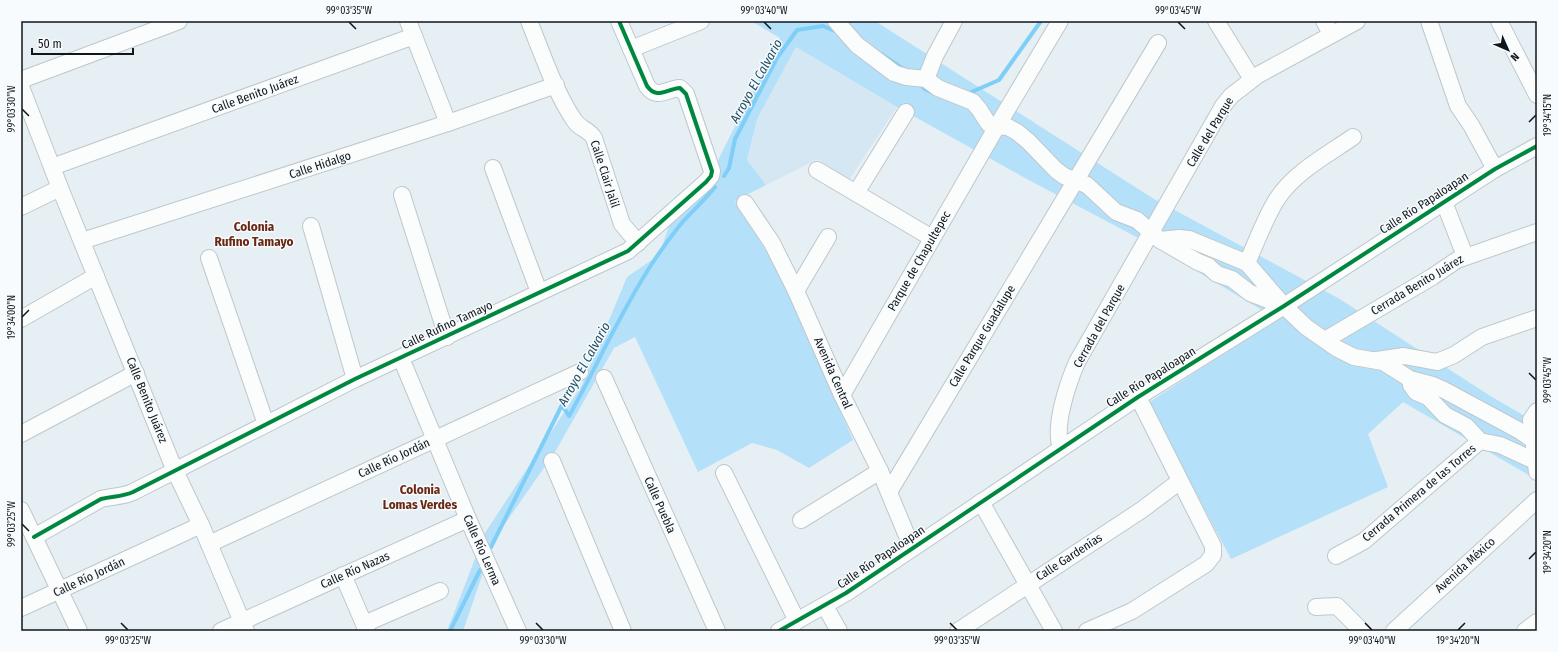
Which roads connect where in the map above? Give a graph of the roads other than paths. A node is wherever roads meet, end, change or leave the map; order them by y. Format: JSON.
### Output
{"nodes":[{"id":1,"x":179,"y":21,"type":"edge"},
{"id":2,"x":529,"y":21,"type":"edge"},
{"id":3,"x":619,"y":21,"type":"edge"},
{"id":4,"x":701,"y":21,"type":"edge"},
{"id":5,"x":836,"y":21,"type":"edge"},
{"id":6,"x":954,"y":21,"type":"edge"},
{"id":7,"x":1060,"y":21,"type":"edge"},
{"id":8,"x":1216,"y":21,"type":"edge"},
{"id":9,"x":1357,"y":21,"type":"edge"},
{"id":10,"x":1428,"y":21,"type":"edge"},
{"id":11,"x":1499,"y":21,"type":"edge"},
{"id":12,"x":411,"y":25,"type":"edge"},
{"id":13,"x":1328,"y":28,"type":"edge"},
{"id":14,"x":1158,"y":43,"type":"dead end"},
{"id":15,"x":631,"y":49,"type":"junction"},
{"id":16,"x":926,"y":78,"type":"junction"},
{"id":17,"x":1252,"y":78,"type":"junction"},
{"id":18,"x":21,"y":80,"type":"edge"},
{"id":19,"x":556,"y":86,"type":"junction"},
{"id":20,"x":21,"y":87,"type":"edge"},
{"id":21,"x":1537,"y":95,"type":"edge"},
{"id":22,"x":906,"y":112,"type":"dead end"},
{"id":23,"x":448,"y":123,"type":"junction"},
{"id":24,"x":996,"y":128,"type":"junction"},
{"id":25,"x":1353,"y":137,"type":"dead end"},
{"id":26,"x":1537,"y":146,"type":"edge"},
{"id":27,"x":52,"y":167,"type":"junction"},
{"id":28,"x":493,"y":168,"type":"dead end"},
{"id":29,"x":1495,"y":169,"type":"junction"},
{"id":30,"x":818,"y":170,"type":"dead end"},
{"id":31,"x":1075,"y":180,"type":"junction"},
{"id":32,"x":60,"y":188,"type":"junction"},
{"id":33,"x":856,"y":193,"type":"junction"},
{"id":34,"x":402,"y":196,"type":"dead end"},
{"id":35,"x":1444,"y":202,"type":"junction"},
{"id":36,"x":745,"y":203,"type":"dead end"},
{"id":37,"x":21,"y":207,"type":"edge"},
{"id":38,"x":311,"y":226,"type":"dead end"},
{"id":39,"x":1537,"y":232,"type":"edge"},
{"id":40,"x":1156,"y":236,"type":"junction"},
{"id":41,"x":828,"y":237,"type":"dead end"},
{"id":42,"x":932,"y":238,"type":"junction"},
{"id":43,"x":82,"y":241,"type":"junction"},
{"id":44,"x":638,"y":243,"type":"junction"},
{"id":45,"x":1465,"y":256,"type":"junction"},
{"id":46,"x":209,"y":258,"type":"dead end"},
{"id":47,"x":1247,"y":263,"type":"junction"},
{"id":48,"x":96,"y":276,"type":"junction"},
{"id":49,"x":796,"y":291,"type":"junction"},
{"id":50,"x":539,"y":292,"type":"junction"},
{"id":51,"x":1284,"y":306,"type":"junction"},
{"id":52,"x":1537,"y":318,"type":"edge"},
{"id":53,"x":21,"y":319,"type":"edge"},
{"id":54,"x":447,"y":337,"type":"junction"},
{"id":55,"x":1325,"y":340,"type":"junction"},
{"id":56,"x":401,"y":358,"type":"junction"},
{"id":57,"x":1377,"y":360,"type":"junction"},
{"id":58,"x":580,"y":372,"type":"dead end"},
{"id":59,"x":136,"y":373,"type":"junction"},
{"id":60,"x":604,"y":378,"type":"dead end"},
{"id":61,"x":1410,"y":379,"type":"junction"},
{"id":62,"x":355,"y":380,"type":"junction"},
{"id":63,"x":842,"y":395,"type":"junction"},
{"id":64,"x":1138,"y":397,"type":"junction"},
{"id":65,"x":1537,"y":411,"type":"edge"},
{"id":66,"x":266,"y":424,"type":"junction"},
{"id":67,"x":21,"y":434,"type":"edge"},
{"id":68,"x":435,"y":439,"type":"junction"},
{"id":69,"x":1480,"y":441,"type":"junction"},
{"id":70,"x":1535,"y":442,"type":"edge"},
{"id":71,"x":1061,"y":448,"type":"junction"},
{"id":72,"x":552,"y":461,"type":"dead end"},
{"id":73,"x":1536,"y":466,"type":"edge"},
{"id":74,"x":175,"y":471,"type":"junction"},
{"id":75,"x":880,"y":471,"type":"junction"},
{"id":76,"x":724,"y":473,"type":"dead end"},
{"id":77,"x":1180,"y":481,"type":"junction"},
{"id":78,"x":889,"y":492,"type":"junction"},
{"id":79,"x":1537,"y":500,"type":"edge"},
{"id":80,"x":981,"y":502,"type":"junction"},
{"id":81,"x":21,"y":510,"type":"edge"},
{"id":82,"x":468,"y":519,"type":"junction"},
{"id":83,"x":801,"y":520,"type":"dead end"},
{"id":84,"x":201,"y":525,"type":"junction"},
{"id":85,"x":34,"y":537,"type":"junction"},
{"id":86,"x":209,"y":544,"type":"junction"},
{"id":87,"x":912,"y":548,"type":"junction"},
{"id":88,"x":1336,"y":556,"type":"dead end"},
{"id":89,"x":343,"y":575,"type":"junction"},
{"id":90,"x":1028,"y":583,"type":"junction"},
{"id":91,"x":60,"y":591,"type":"junction"},
{"id":92,"x":440,"y":591,"type":"dead end"},
{"id":93,"x":825,"y":606,"type":"junction"},
{"id":94,"x":1316,"y":607,"type":"dead end"},
{"id":95,"x":21,"y":608,"type":"edge"},
{"id":96,"x":797,"y":621,"type":"junction"},
{"id":97,"x":1537,"y":622,"type":"edge"},
{"id":98,"x":244,"y":626,"type":"edge"},
{"id":99,"x":365,"y":627,"type":"edge"},
{"id":100,"x":79,"y":631,"type":"edge"},
{"id":101,"x":221,"y":631,"type":"edge"},
{"id":102,"x":518,"y":631,"type":"edge"},
{"id":103,"x":623,"y":631,"type":"edge"},
{"id":104,"x":717,"y":631,"type":"edge"},
{"id":105,"x":779,"y":631,"type":"edge"},
{"id":106,"x":839,"y":631,"type":"edge"},
{"id":107,"x":958,"y":631,"type":"edge"},
{"id":108,"x":1054,"y":631,"type":"edge"},
{"id":109,"x":1087,"y":631,"type":"edge"},
{"id":110,"x":1362,"y":631,"type":"edge"},
{"id":111,"x":1394,"y":631,"type":"edge"},
{"id":112,"x":1525,"y":631,"type":"edge"}],
"edges":[{"from":1,"to":18,"type":"street"},
{"from":2,"to":19,"type":"street","name":"Calle Clair Jalil"},
{"from":3,"to":15,"type":"street"},
{"from":4,"to":15,"type":"street"},
{"from":5,"to":16,"type":"street"},
{"from":6,"to":16,"type":"street"},
{"from":7,"to":24,"type":"street","name":"Parque de Chapultepec"},
{"from":8,"to":17,"type":"street"},
{"from":9,"to":13,"type":"street","name":"Calle del Parque"},
{"from":10,"to":29,"type":"street"},
{"from":11,"to":21,"type":"street"},
{"from":12,"to":23,"type":"street"},
{"from":12,"to":27,"type":"street","name":"Calle Benito Juárez"},
{"from":13,"to":17,"type":"street","name":"Calle del Parque"},
{"from":14,"to":31,"type":"street","name":"Calle Parque Guadalupe"},
{"from":15,"to":44,"type":"street","name":"Calle Rufino Tamayo"},
{"from":16,"to":24,"type":"street"},
{"from":17,"to":40,"type":"street","name":"Calle del Parque"},
{"from":19,"to":23,"type":"street","name":"Calle Hidalgo"},
{"from":19,"to":44,"type":"street","name":"Calle Clair Jalil"},
{"from":20,"to":27,"type":"street","name":"Calle Benito Juárez"},
{"from":22,"to":33,"type":"street"},
{"from":23,"to":43,"type":"street","name":"Calle Hidalgo"},
{"from":24,"to":31,"type":"street"},
{"from":24,"to":42,"type":"street","name":"Parque de Chapultepec"},
{"from":25,"to":47,"type":"street"},
{"from":26,"to":29,"type":"street","name":"Calle Río Papaloapan"},
{"from":27,"to":32,"type":"street","name":"Calle Benito Juárez"},
{"from":28,"to":50,"type":"street"},
{"from":29,"to":35,"type":"street","name":"Calle Río Papaloapan"},
{"from":30,"to":33,"type":"street"},
{"from":31,"to":40,"type":"street"},
{"from":31,"to":78,"type":"street","name":"Calle Parque Guadalupe"},
{"from":32,"to":37,"type":"street"},
{"from":32,"to":43,"type":"street","name":"Calle Benito Juárez"},
{"from":33,"to":42,"type":"street"},
{"from":34,"to":54,"type":"street"},
{"from":35,"to":45,"type":"street"},
{"from":35,"to":51,"type":"street","name":"Calle Río Papaloapan"},
{"from":36,"to":49,"type":"street","name":"Avenida Central"},
{"from":38,"to":62,"type":"street"},
{"from":39,"to":45,"type":"street","name":"Cerrada Benito Juárez"},
{"from":40,"to":47,"type":"street"},
{"from":40,"to":51,"type":"street"},
{"from":40,"to":71,"type":"street","name":"Cerrada del Parque"},
{"from":41,"to":49,"type":"street"},
{"from":42,"to":63,"type":"street","name":"Parque de Chapultepec"},
{"from":43,"to":48,"type":"street","name":"Calle Benito Juárez"},
{"from":44,"to":50,"type":"street","name":"Calle Rufino Tamayo"},
{"from":45,"to":55,"type":"street","name":"Cerrada Benito Juárez"},
{"from":46,"to":66,"type":"street"},
{"from":47,"to":51,"type":"street"},
{"from":48,"to":53,"type":"street"},
{"from":48,"to":59,"type":"street","name":"Calle Benito Juárez"},
{"from":49,"to":63,"type":"street","name":"Avenida Central"},
{"from":50,"to":54,"type":"street","name":"Calle Rufino Tamayo"},
{"from":51,"to":55,"type":"street"},
{"from":51,"to":64,"type":"street","name":"Calle Río Papaloapan"},
{"from":52,"to":57,"type":"street"},
{"from":54,"to":56,"type":"street","name":"Calle Rufino Tamayo"},
{"from":55,"to":57,"type":"street"},
{"from":56,"to":62,"type":"street","name":"Calle Rufino Tamayo"},
{"from":56,"to":68,"type":"street","name":"Calle Río Lerma"},
{"from":57,"to":61,"type":"street"},
{"from":58,"to":68,"type":"street","name":"Calle Río Jordán"},
{"from":59,"to":67,"type":"street"},
{"from":59,"to":74,"type":"street","name":"Calle Benito Juárez"},
{"from":60,"to":104,"type":"street","name":"Calle Puebla"},
{"from":61,"to":69,"type":"street"},
{"from":61,"to":70,"type":"street"},
{"from":62,"to":66,"type":"street","name":"Calle Rufino Tamayo"},
{"from":63,"to":75,"type":"street","name":"Avenida Central"},
{"from":64,"to":71,"type":"street","name":"Calle Río Papaloapan"},
{"from":64,"to":77,"type":"street"},
{"from":65,"to":70,"type":"street"},
{"from":66,"to":74,"type":"street","name":"Calle Rufino Tamayo"},
{"from":68,"to":82,"type":"street","name":"Calle Río Lerma"},
{"from":68,"to":86,"type":"street","name":"Calle Río Jordán"},
{"from":69,"to":73,"type":"street"},
{"from":69,"to":88,"type":"street","name":"Cerrada Primera de las Torres"},
{"from":70,"to":73,"type":"street"},
{"from":71,"to":80,"type":"street","name":"Calle Río Papaloapan"},
{"from":72,"to":103,"type":"street"},
{"from":74,"to":84,"type":"street","name":"Calle Benito Juárez"},
{"from":74,"to":85,"type":"street","name":"Calle Rufino Tamayo"},
{"from":75,"to":78,"type":"street","name":"Avenida Central"},
{"from":75,"to":83,"type":"street"},
{"from":76,"to":96,"type":"street"},
{"from":77,"to":90,"type":"street","name":"Calle Gardenías"},
{"from":77,"to":109,"type":"street"},
{"from":78,"to":87,"type":"street","name":"Avenida Central"},
{"from":79,"to":111,"type":"street","name":"Avenida México"},
{"from":80,"to":87,"type":"street","name":"Calle Río Papaloapan"},
{"from":80,"to":90,"type":"street"},
{"from":81,"to":85,"type":"street"},
{"from":82,"to":89,"type":"street","name":"Calle Río Nazas"},
{"from":82,"to":102,"type":"street","name":"Calle Río Lerma"},
{"from":84,"to":86,"type":"street","name":"Calle Benito Juárez"},
{"from":84,"to":91,"type":"street","name":"Calle Río Jordán"},
{"from":85,"to":91,"type":"street"},
{"from":86,"to":98,"type":"street","name":"Calle Benito Juárez"},
{"from":87,"to":93,"type":"street","name":"Calle Río Papaloapan"},
{"from":89,"to":98,"type":"street","name":"Calle Río Nazas"},
{"from":89,"to":99,"type":"street"},
{"from":90,"to":107,"type":"street","name":"Calle Gardenías"},
{"from":90,"to":108,"type":"street"},
{"from":91,"to":95,"type":"street","name":"Calle Río Jordán"},
{"from":91,"to":100,"type":"street"},
{"from":92,"to":99,"type":"street"},
{"from":93,"to":96,"type":"street","name":"Calle Río Papaloapan"},
{"from":93,"to":106,"type":"street"},
{"from":94,"to":110,"type":"street"},
{"from":96,"to":105,"type":"street","name":"Calle Río Papaloapan"},
{"from":97,"to":112,"type":"street"},
{"from":98,"to":101,"type":"street","name":"Calle Río Nazas"}]}
